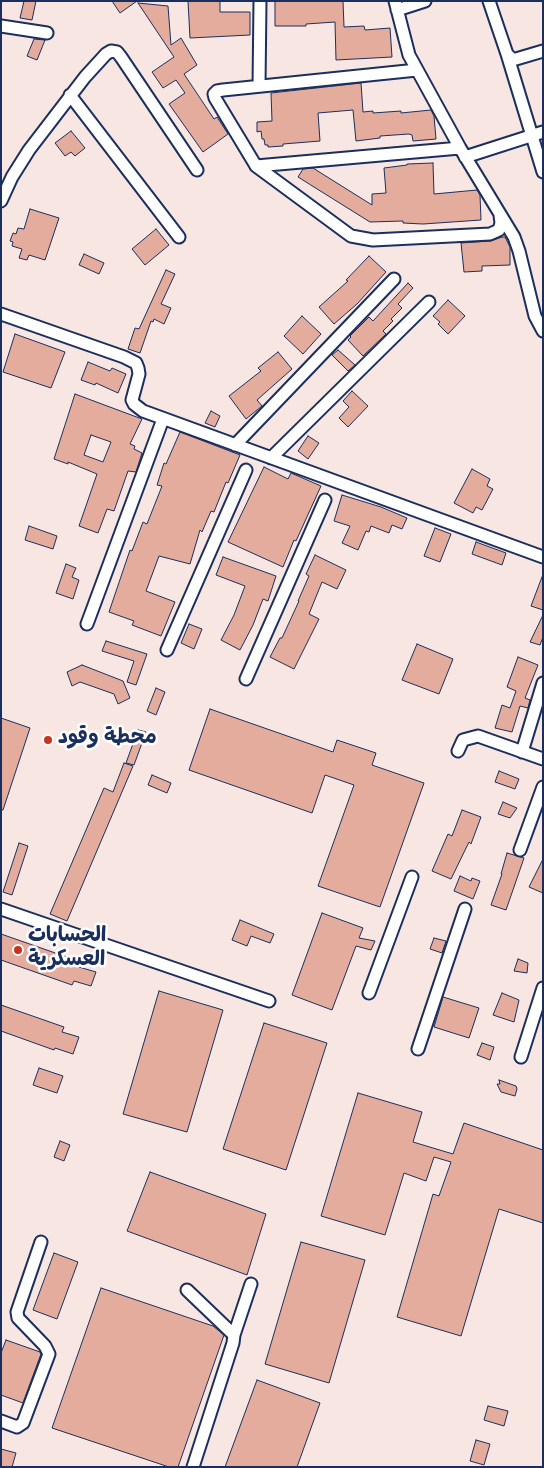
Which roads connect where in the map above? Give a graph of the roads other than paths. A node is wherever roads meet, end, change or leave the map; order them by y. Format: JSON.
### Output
{"nodes":[{"id":1,"x":260,"y":1,"type":"edge"},
{"id":2,"x":425,"y":1,"type":"edge"},
{"id":3,"x":489,"y":1,"type":"edge"},
{"id":4,"x":396,"y":6,"type":"edge"},
{"id":5,"x":1,"y":26,"type":"edge"},
{"id":6,"x":47,"y":33,"type":"dead end"},
{"id":7,"x":543,"y":51,"type":"edge"},
{"id":8,"x":507,"y":54,"type":"junction"},
{"id":9,"x":417,"y":70,"type":"junction"},
{"id":10,"x":259,"y":86,"type":"junction"},
{"id":11,"x":70,"y":95,"type":"junction"},
{"id":12,"x":537,"y":134,"type":"edge"},
{"id":13,"x":463,"y":152,"type":"junction"},
{"id":14,"x":256,"y":166,"type":"junction"},
{"id":15,"x":197,"y":170,"type":"dead end"},
{"id":16,"x":543,"y":172,"type":"edge"},
{"id":17,"x":1,"y":200,"type":"edge"},
{"id":18,"x":500,"y":215,"type":"junction"},
{"id":19,"x":179,"y":237,"type":"dead end"},
{"id":20,"x":394,"y":279,"type":"dead end"},
{"id":21,"x":429,"y":302,"type":"dead end"},
{"id":22,"x":1,"y":314,"type":"edge"},
{"id":23,"x":543,"y":331,"type":"edge"},
{"id":24,"x":163,"y":419,"type":"junction"},
{"id":25,"x":235,"y":445,"type":"junction"},
{"id":26,"x":271,"y":458,"type":"junction"},
{"id":27,"x":246,"y":470,"type":"dead end"},
{"id":28,"x":325,"y":500,"type":"dead end"},
{"id":29,"x":543,"y":557,"type":"edge"},
{"id":30,"x":87,"y":624,"type":"dead end"},
{"id":31,"x":167,"y":650,"type":"dead end"},
{"id":32,"x":246,"y":679,"type":"dead end"},
{"id":33,"x":543,"y":683,"type":"edge"},
{"id":34,"x":458,"y":751,"type":"dead end"},
{"id":35,"x":522,"y":752,"type":"junction"},
{"id":36,"x":543,"y":759,"type":"edge"},
{"id":37,"x":543,"y":787,"type":"edge"},
{"id":38,"x":520,"y":850,"type":"dead end"},
{"id":39,"x":412,"y":877,"type":"dead end"},
{"id":40,"x":1,"y":909,"type":"edge"},
{"id":41,"x":465,"y":909,"type":"dead end"},
{"id":42,"x":543,"y":988,"type":"edge"},
{"id":43,"x":369,"y":993,"type":"dead end"},
{"id":44,"x":269,"y":1001,"type":"dead end"},
{"id":45,"x":418,"y":1049,"type":"dead end"},
{"id":46,"x":522,"y":1058,"type":"dead end"},
{"id":47,"x":41,"y":1242,"type":"dead end"},
{"id":48,"x":251,"y":1284,"type":"dead end"},
{"id":49,"x":188,"y":1290,"type":"dead end"},
{"id":50,"x":234,"y":1335,"type":"junction"},
{"id":51,"x":1,"y":1421,"type":"edge"},
{"id":52,"x":193,"y":1467,"type":"edge"}],
"edges":[{"from":1,"to":10,"type":"street"},
{"from":2,"to":4,"type":"street"},
{"from":3,"to":8,"type":"street"},
{"from":4,"to":9,"type":"street"},
{"from":5,"to":6,"type":"street"},
{"from":7,"to":8,"type":"street"},
{"from":8,"to":12,"type":"street"},
{"from":9,"to":10,"type":"street"},
{"from":9,"to":13,"type":"street"},
{"from":10,"to":14,"type":"street"},
{"from":11,"to":15,"type":"street"},
{"from":11,"to":17,"type":"street"},
{"from":11,"to":19,"type":"street"},
{"from":12,"to":13,"type":"street"},
{"from":12,"to":16,"type":"street"},
{"from":13,"to":14,"type":"street"},
{"from":13,"to":18,"type":"street"},
{"from":14,"to":18,"type":"street"},
{"from":18,"to":23,"type":"street"},
{"from":20,"to":25,"type":"street"},
{"from":21,"to":26,"type":"street"},
{"from":22,"to":24,"type":"street"},
{"from":24,"to":25,"type":"street"},
{"from":24,"to":30,"type":"street"},
{"from":25,"to":26,"type":"street"},
{"from":26,"to":29,"type":"street"},
{"from":27,"to":31,"type":"street"},
{"from":28,"to":32,"type":"street"},
{"from":33,"to":35,"type":"street"},
{"from":34,"to":35,"type":"street"},
{"from":35,"to":36,"type":"street"},
{"from":37,"to":38,"type":"street"},
{"from":39,"to":43,"type":"street"},
{"from":40,"to":44,"type":"street"},
{"from":41,"to":45,"type":"street"},
{"from":42,"to":46,"type":"street"},
{"from":47,"to":51,"type":"street"},
{"from":48,"to":50,"type":"street"},
{"from":49,"to":50,"type":"street"},
{"from":50,"to":52,"type":"street"}]}
